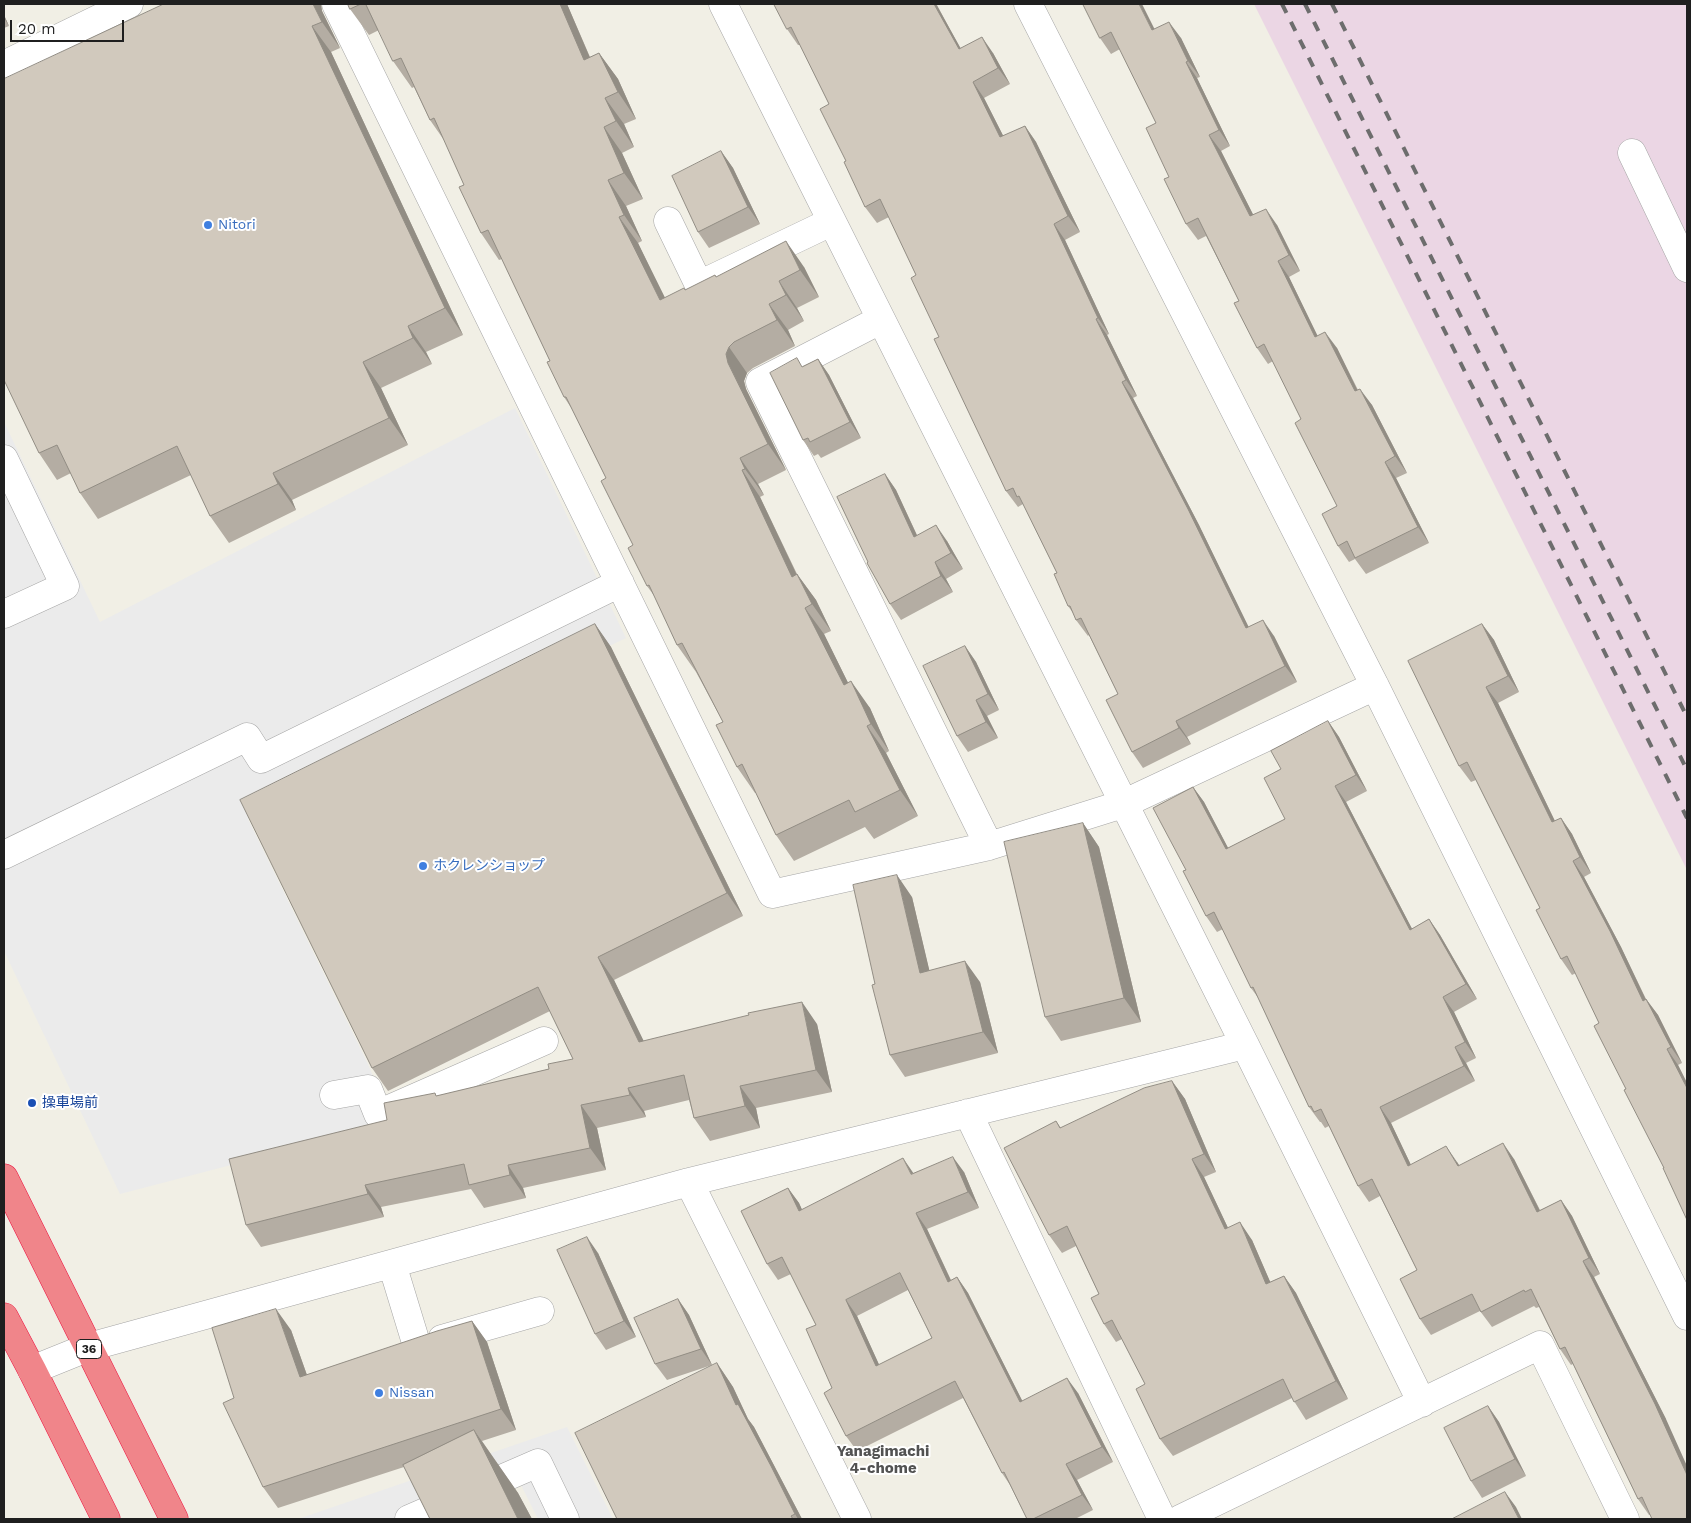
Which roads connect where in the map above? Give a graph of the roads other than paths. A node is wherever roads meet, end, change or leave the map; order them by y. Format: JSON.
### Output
{"nodes":[{"id":1,"x":129,"y":4,"type":"edge"},
{"id":2,"x":336,"y":4,"type":"edge"},
{"id":3,"x":723,"y":4,"type":"edge"},
{"id":4,"x":1028,"y":4,"type":"edge"},
{"id":5,"x":4,"y":66,"type":"edge"},
{"id":6,"x":1632,"y":152,"type":"dead end"},
{"id":7,"x":668,"y":221,"type":"dead end"},
{"id":8,"x":831,"y":222,"type":"junction"},
{"id":9,"x":1687,"y":268,"type":"edge"},
{"id":10,"x":880,"y":320,"type":"junction"},
{"id":11,"x":4,"y":460,"type":"edge"},
{"id":12,"x":620,"y":584,"type":"junction"},
{"id":13,"x":4,"y":614,"type":"edge"},
{"id":14,"x":1375,"y":686,"type":"junction"},
{"id":15,"x":1123,"y":804,"type":"junction"},
{"id":16,"x":989,"y":846,"type":"junction"},
{"id":17,"x":4,"y":855,"type":"edge"},
{"id":18,"x":544,"y":1040,"type":"dead end"},
{"id":19,"x":1245,"y":1045,"type":"junction"},
{"id":20,"x":334,"y":1094,"type":"dead end"},
{"id":21,"x":968,"y":1113,"type":"junction"},
{"id":22,"x":4,"y":1178,"type":"edge"},
{"id":23,"x":689,"y":1182,"type":"junction"},
{"id":24,"x":392,"y":1264,"type":"junction"},
{"id":25,"x":540,"y":1311,"type":"dead end"},
{"id":26,"x":1687,"y":1316,"type":"edge"},
{"id":27,"x":4,"y":1320,"type":"edge"},
{"id":28,"x":417,"y":1346,"type":"junction"},
{"id":29,"x":89,"y":1347,"type":"junction"},
{"id":30,"x":389,"y":1354,"type":"edge"},
{"id":31,"x":32,"y":1370,"type":"junction"},
{"id":32,"x":1422,"y":1403,"type":"junction"},
{"id":33,"x":106,"y":1519,"type":"edge"},
{"id":34,"x":174,"y":1519,"type":"edge"},
{"id":35,"x":409,"y":1519,"type":"edge"},
{"id":36,"x":564,"y":1519,"type":"edge"},
{"id":37,"x":858,"y":1519,"type":"edge"},
{"id":38,"x":1162,"y":1519,"type":"edge"},
{"id":39,"x":1180,"y":1519,"type":"edge"},
{"id":40,"x":1625,"y":1519,"type":"edge"}],
"edges":[{"from":1,"to":5,"type":"street"},
{"from":2,"to":12,"type":"street"},
{"from":3,"to":8,"type":"street"},
{"from":4,"to":14,"type":"street"},
{"from":6,"to":9,"type":"street"},
{"from":7,"to":8,"type":"street"},
{"from":8,"to":10,"type":"street"},
{"from":10,"to":15,"type":"street"},
{"from":10,"to":16,"type":"street"},
{"from":11,"to":13,"type":"street"},
{"from":12,"to":16,"type":"street"},
{"from":12,"to":17,"type":"street"},
{"from":14,"to":15,"type":"street"},
{"from":14,"to":26,"type":"street"},
{"from":15,"to":16,"type":"street"},
{"from":15,"to":19,"type":"street"},
{"from":18,"to":20,"type":"street"},
{"from":19,"to":21,"type":"street"},
{"from":19,"to":32,"type":"street"},
{"from":21,"to":23,"type":"street"},
{"from":21,"to":38,"type":"street"},
{"from":22,"to":29,"type":"highway","number":"36"},
{"from":23,"to":24,"type":"street"},
{"from":23,"to":37,"type":"street"},
{"from":24,"to":28,"type":"street"},
{"from":24,"to":29,"type":"street"},
{"from":25,"to":28,"type":"street"},
{"from":27,"to":31,"type":"highway"},
{"from":28,"to":30,"type":"street"},
{"from":29,"to":31,"type":"street"},
{"from":29,"to":34,"type":"highway","number":"36"},
{"from":31,"to":33,"type":"highway"},
{"from":32,"to":39,"type":"street"},
{"from":32,"to":40,"type":"street"},
{"from":35,"to":36,"type":"street"}]}
